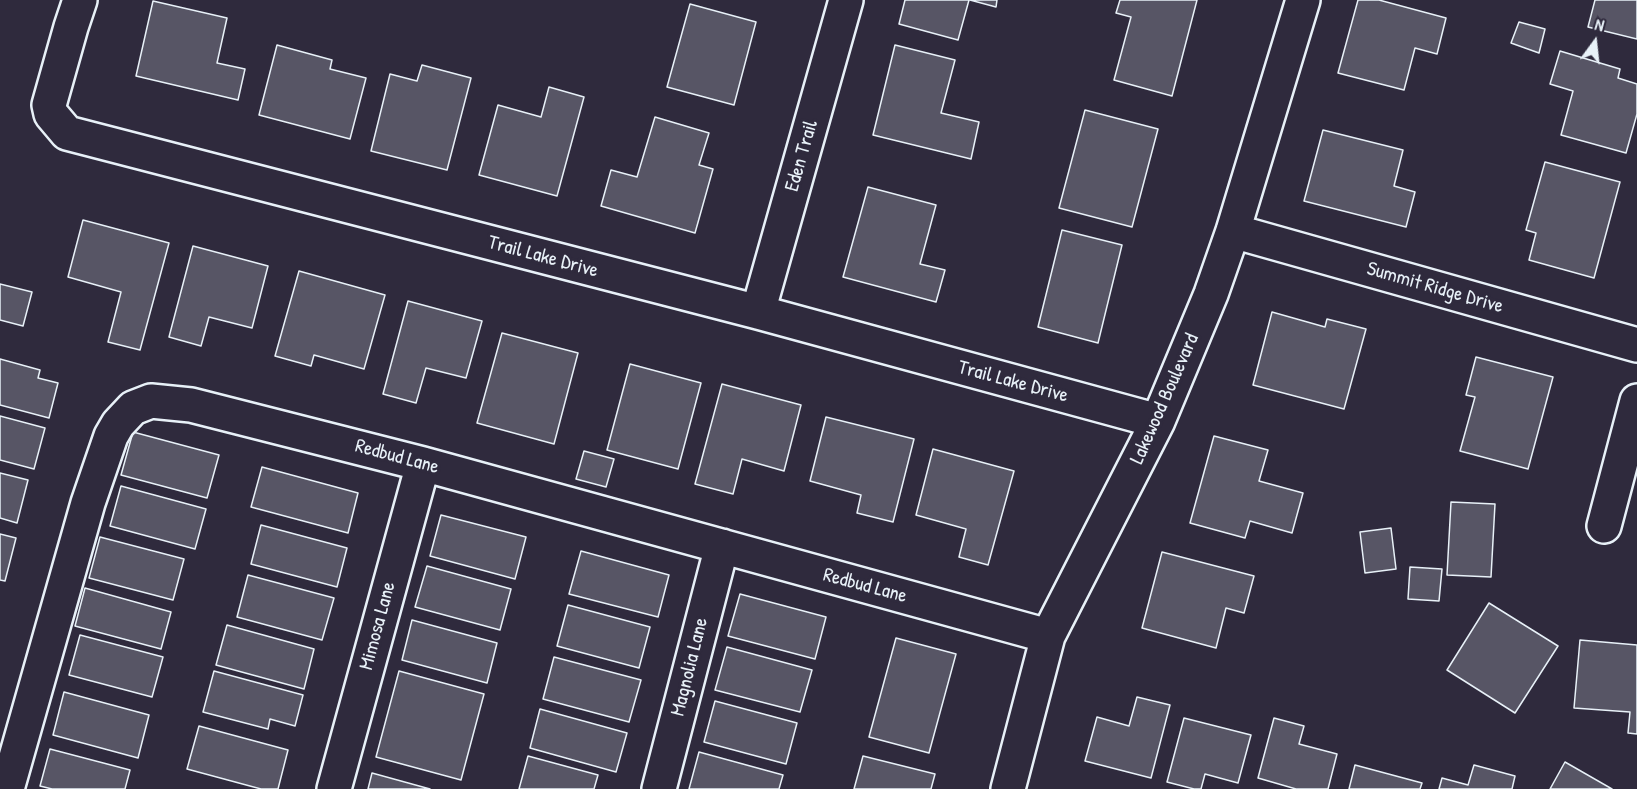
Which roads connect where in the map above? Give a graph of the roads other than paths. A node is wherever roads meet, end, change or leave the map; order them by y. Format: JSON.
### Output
{"nodes":[{"id":1,"x":80,"y":0,"type":"edge"},
{"id":2,"x":846,"y":0,"type":"edge"},
{"id":3,"x":1303,"y":0,"type":"edge"},
{"id":4,"x":1233,"y":231,"type":"junction"},
{"id":5,"x":758,"y":312,"type":"junction"},
{"id":6,"x":1637,"y":345,"type":"edge"},
{"id":7,"x":1637,"y":401,"type":"edge"},
{"id":8,"x":1158,"y":421,"type":"junction"},
{"id":9,"x":423,"y":464,"type":"junction"},
{"id":10,"x":1604,"y":526,"type":"dead end"},
{"id":11,"x":722,"y":546,"type":"junction"},
{"id":12,"x":1048,"y":636,"type":"junction"},
{"id":13,"x":7,"y":789,"type":"edge"},
{"id":14,"x":334,"y":789,"type":"edge"},
{"id":15,"x":659,"y":789,"type":"edge"},
{"id":16,"x":1008,"y":789,"type":"edge"}],
"edges":[{"from":1,"to":5,"type":"street","name":"Trail Lake Drive"},
{"from":2,"to":5,"type":"street","name":"Eden Trail"},
{"from":3,"to":4,"type":"street","name":"Lakewood Boulevard"},
{"from":4,"to":6,"type":"street","name":"Summit Ridge Drive"},
{"from":4,"to":8,"type":"street","name":"Lakewood Boulevard"},
{"from":5,"to":8,"type":"street","name":"Trail Lake Drive"},
{"from":7,"to":10,"type":"street"},
{"from":8,"to":12,"type":"street","name":"Lakewood Boulevard"},
{"from":9,"to":11,"type":"street","name":"Redbud Lane"},
{"from":9,"to":13,"type":"street","name":"Redbud Lane"},
{"from":9,"to":14,"type":"street","name":"Mimosa Lane"},
{"from":11,"to":12,"type":"street","name":"Redbud Lane"},
{"from":11,"to":15,"type":"street","name":"Magnolia Lane"},
{"from":12,"to":16,"type":"street","name":"Lakewood Boulevard"}]}
